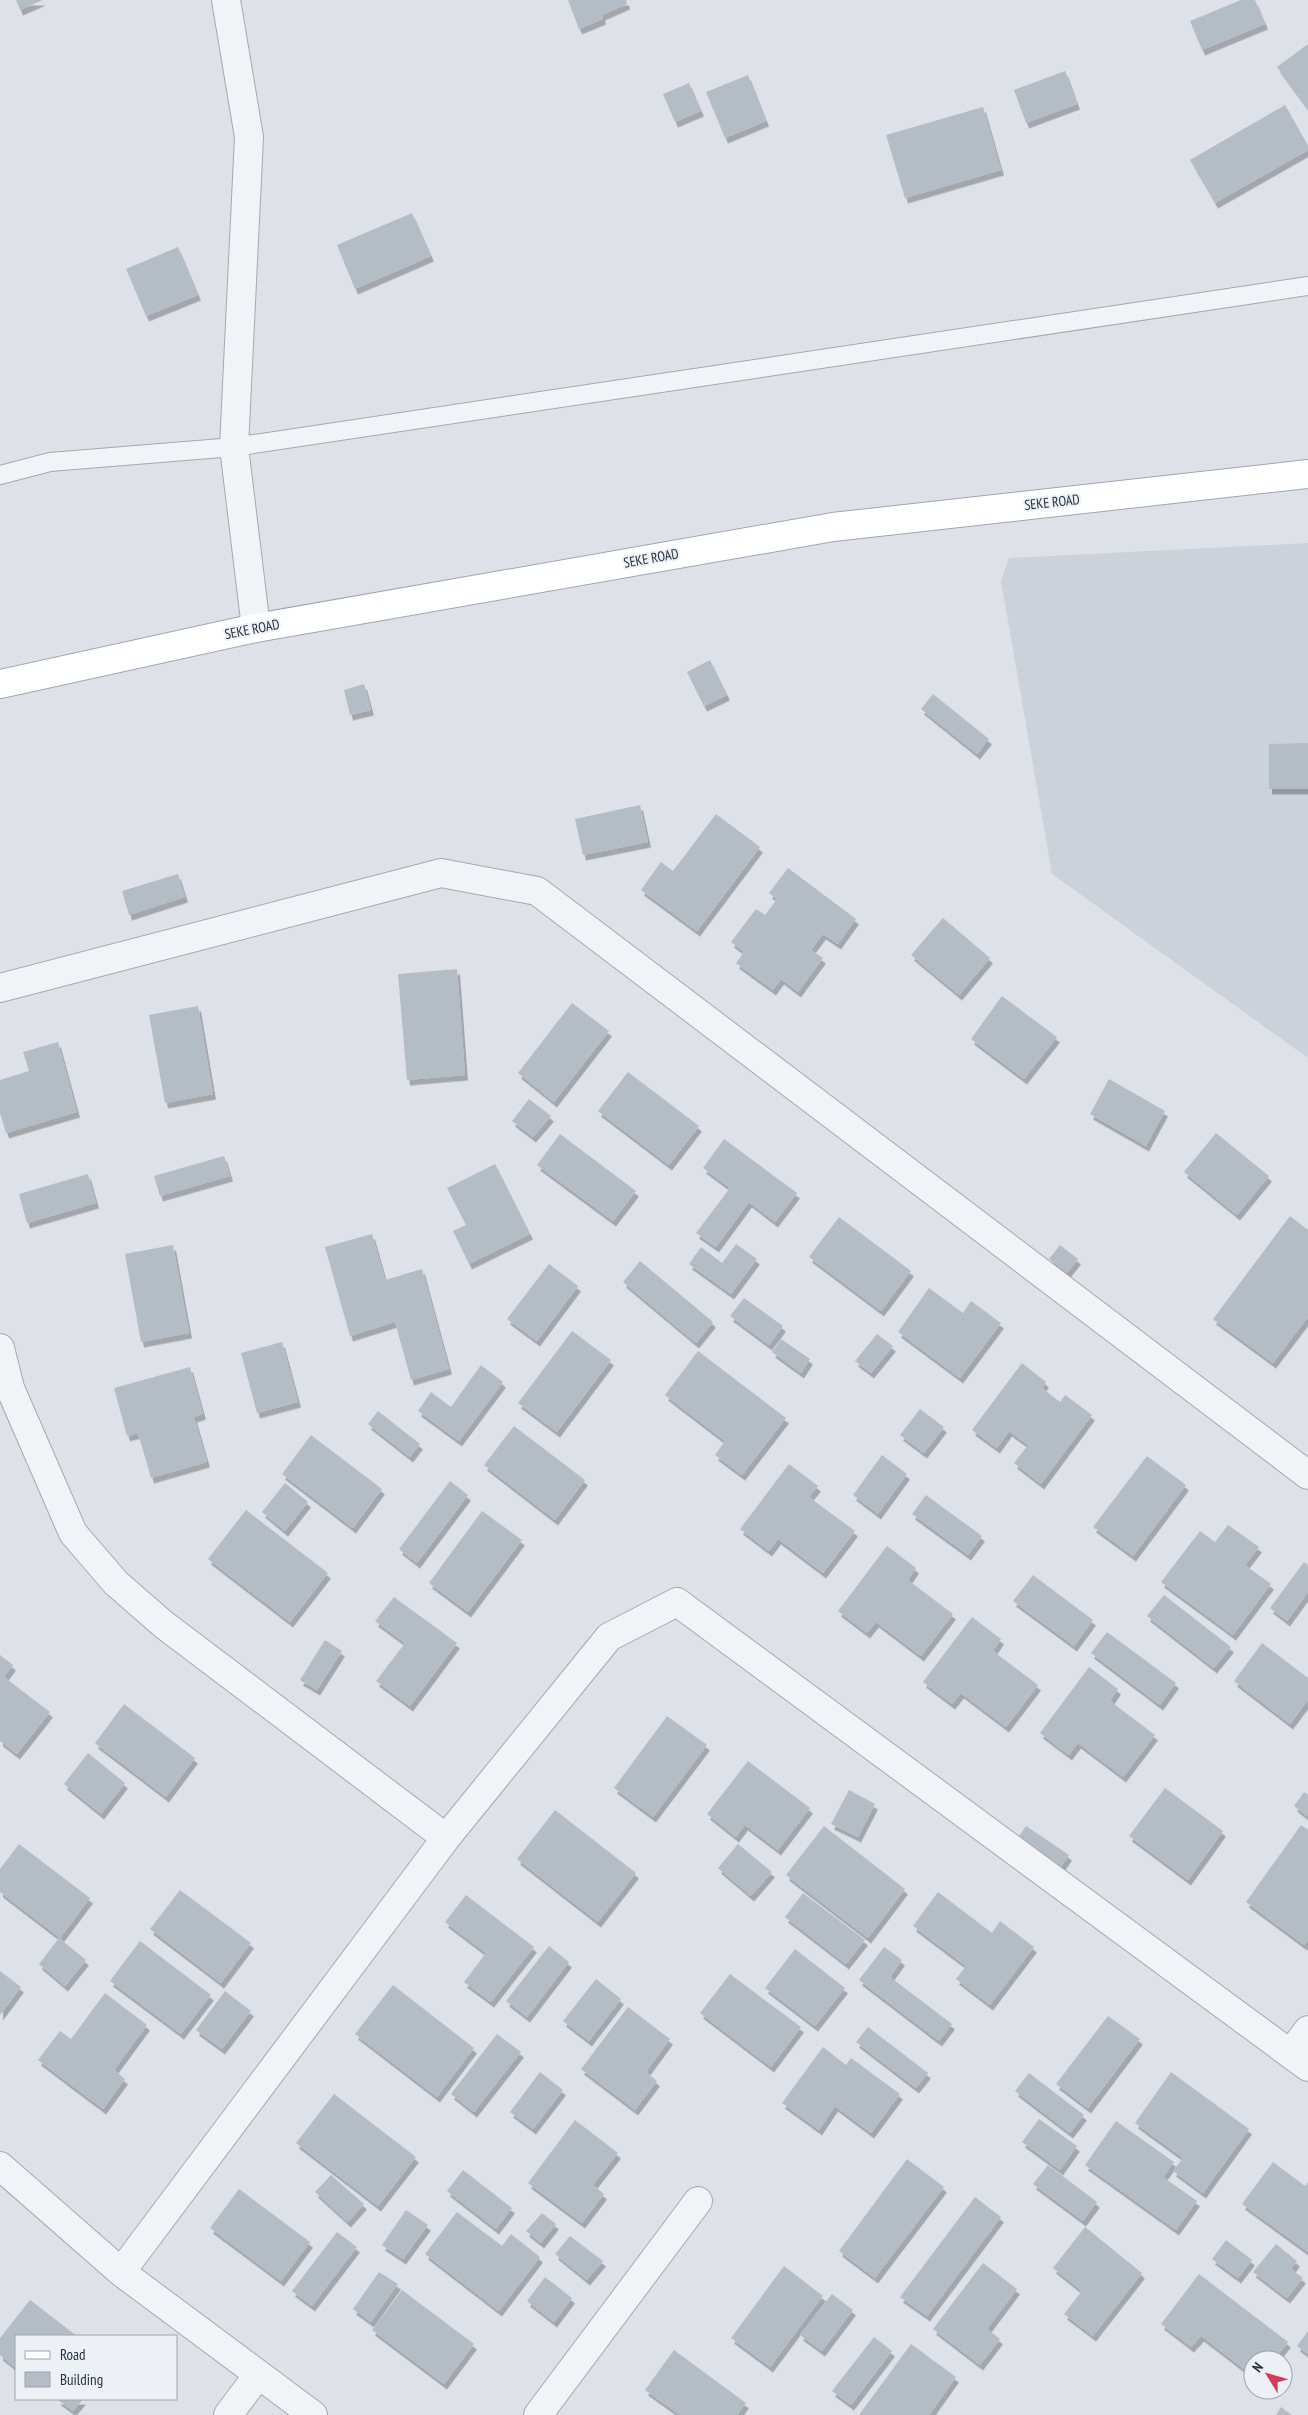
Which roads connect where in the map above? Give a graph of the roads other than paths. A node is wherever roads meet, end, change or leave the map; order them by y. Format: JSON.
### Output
{"nodes":[{"id":1,"x":226,"y":0,"type":"edge"},
{"id":2,"x":1308,"y":286,"type":"edge"},
{"id":3,"x":234,"y":448,"type":"junction"},
{"id":4,"x":1308,"y":474,"type":"edge"},
{"id":5,"x":0,"y":475,"type":"edge"},
{"id":6,"x":256,"y":628,"type":"junction"},
{"id":7,"x":0,"y":684,"type":"edge"},
{"id":8,"x":0,"y":988,"type":"edge"},
{"id":9,"x":0,"y":1348,"type":"edge"},
{"id":10,"x":1308,"y":1475,"type":"edge"},
{"id":11,"x":446,"y":1838,"type":"junction"},
{"id":12,"x":1308,"y":2030,"type":"edge"},
{"id":13,"x":1299,"y":2061,"type":"edge"},
{"id":14,"x":0,"y":2166,"type":"edge"},
{"id":15,"x":698,"y":2201,"type":"dead end"},
{"id":16,"x":120,"y":2272,"type":"junction"},
{"id":17,"x":258,"y":2375,"type":"junction"},
{"id":18,"x":228,"y":2415,"type":"edge"},
{"id":19,"x":313,"y":2415,"type":"edge"},
{"id":20,"x":538,"y":2415,"type":"edge"}],
"edges":[{"from":1,"to":3,"type":"street"},
{"from":2,"to":3,"type":"lane"},
{"from":3,"to":5,"type":"lane"},
{"from":3,"to":6,"type":"street"},
{"from":4,"to":6,"type":"main road","name":"SEKE ROAD"},
{"from":6,"to":7,"type":"main road","name":"SEKE ROAD"},
{"from":8,"to":10,"type":"street"},
{"from":9,"to":11,"type":"street"},
{"from":11,"to":13,"type":"street"},
{"from":11,"to":16,"type":"street"},
{"from":12,"to":13,"type":"street"},
{"from":14,"to":16,"type":"street"},
{"from":15,"to":20,"type":"street"},
{"from":16,"to":17,"type":"street"},
{"from":17,"to":18,"type":"street"},
{"from":17,"to":19,"type":"street"}]}
